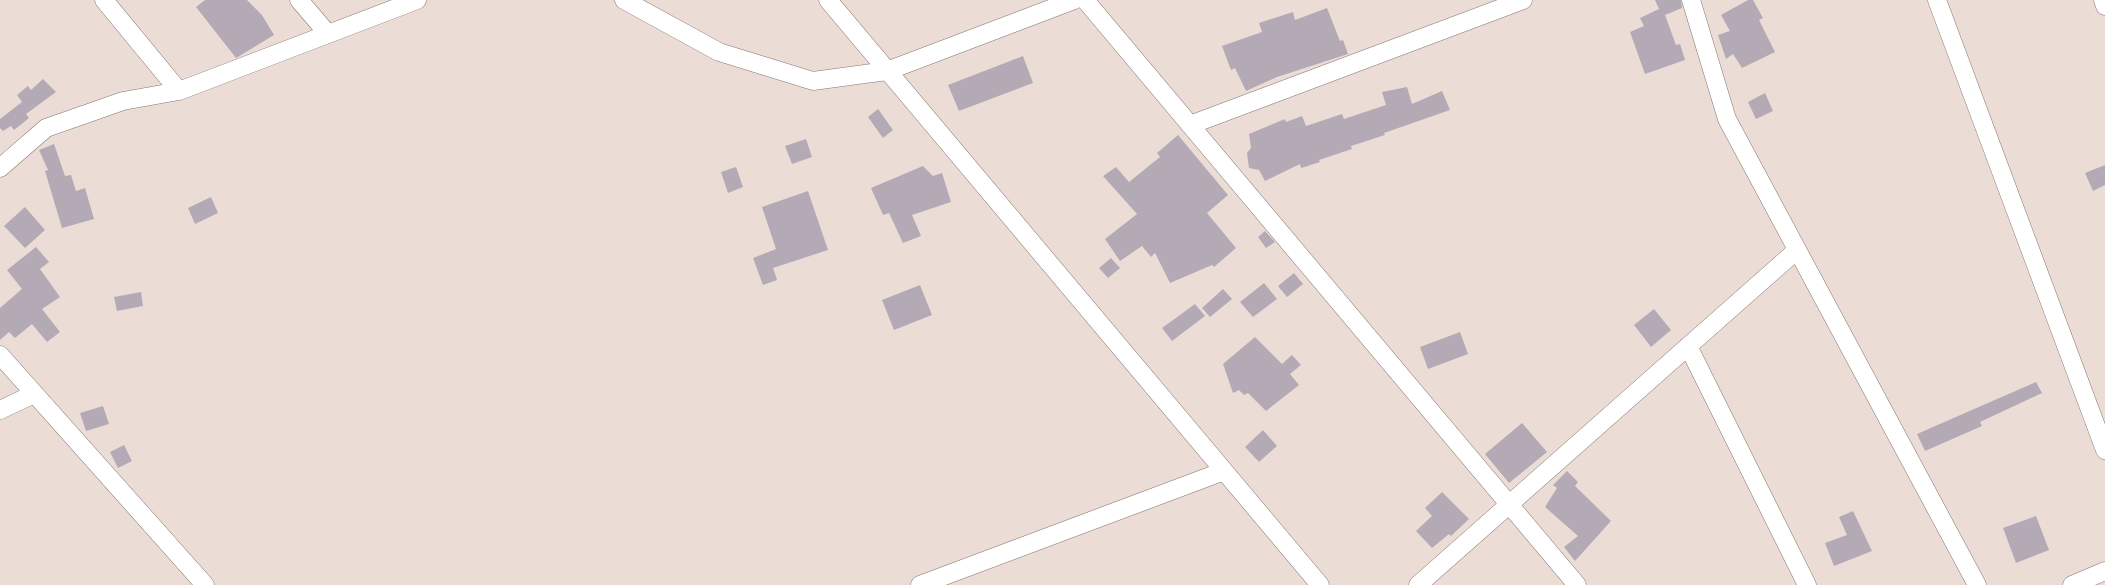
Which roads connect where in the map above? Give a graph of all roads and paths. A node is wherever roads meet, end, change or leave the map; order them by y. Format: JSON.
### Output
{"nodes":[{"id":1,"x":104,"y":0,"type":"edge"},
{"id":2,"x":300,"y":0,"type":"edge"},
{"id":3,"x":417,"y":0,"type":"edge"},
{"id":4,"x":624,"y":0,"type":"edge"},
{"id":5,"x":828,"y":0,"type":"edge"},
{"id":6,"x":1074,"y":0,"type":"edge"},
{"id":7,"x":1085,"y":0,"type":"edge"},
{"id":8,"x":1522,"y":0,"type":"edge"},
{"id":9,"x":1691,"y":0,"type":"edge"},
{"id":10,"x":1937,"y":0,"type":"edge"},
{"id":11,"x":2103,"y":0,"type":"edge"},
{"id":12,"x":2105,"y":6,"type":"edge"},
{"id":13,"x":328,"y":34,"type":"junction"},
{"id":14,"x":887,"y":71,"type":"junction"},
{"id":15,"x":179,"y":91,"type":"junction"},
{"id":16,"x":1190,"y":125,"type":"junction"},
{"id":17,"x":3,"y":159,"type":"edge"},
{"id":18,"x":1797,"y":250,"type":"junction"},
{"id":19,"x":1688,"y":346,"type":"junction"},
{"id":20,"x":0,"y":355,"type":"edge"},
{"id":21,"x":34,"y":394,"type":"junction"},
{"id":22,"x":0,"y":410,"type":"edge"},
{"id":23,"x":2105,"y":450,"type":"edge"},
{"id":24,"x":1224,"y":471,"type":"junction"},
{"id":25,"x":1509,"y":504,"type":"junction"},
{"id":26,"x":2105,"y":571,"type":"edge"},
{"id":27,"x":204,"y":585,"type":"edge"},
{"id":28,"x":920,"y":585,"type":"edge"},
{"id":29,"x":1320,"y":585,"type":"edge"},
{"id":30,"x":1418,"y":585,"type":"edge"},
{"id":31,"x":1577,"y":585,"type":"edge"},
{"id":32,"x":1807,"y":585,"type":"edge"},
{"id":33,"x":1977,"y":585,"type":"edge"},
{"id":34,"x":2072,"y":585,"type":"edge"}],
"edges":[{"from":1,"to":15,"type":"street"},
{"from":2,"to":13,"type":"street"},
{"from":3,"to":13,"type":"street"},
{"from":4,"to":14,"type":"street"},
{"from":5,"to":14,"type":"street"},
{"from":6,"to":14,"type":"street"},
{"from":7,"to":16,"type":"street"},
{"from":8,"to":16,"type":"street"},
{"from":9,"to":18,"type":"street"},
{"from":10,"to":23,"type":"street"},
{"from":11,"to":12,"type":"street"},
{"from":13,"to":15,"type":"street"},
{"from":14,"to":24,"type":"street"},
{"from":15,"to":17,"type":"street"},
{"from":16,"to":25,"type":"street"},
{"from":18,"to":19,"type":"street"},
{"from":18,"to":33,"type":"street"},
{"from":19,"to":25,"type":"street"},
{"from":19,"to":32,"type":"street"},
{"from":20,"to":21,"type":"street"},
{"from":21,"to":22,"type":"street"},
{"from":21,"to":27,"type":"street"},
{"from":24,"to":28,"type":"street"},
{"from":24,"to":29,"type":"street"},
{"from":25,"to":30,"type":"street"},
{"from":25,"to":31,"type":"street"},
{"from":26,"to":34,"type":"street"}]}
